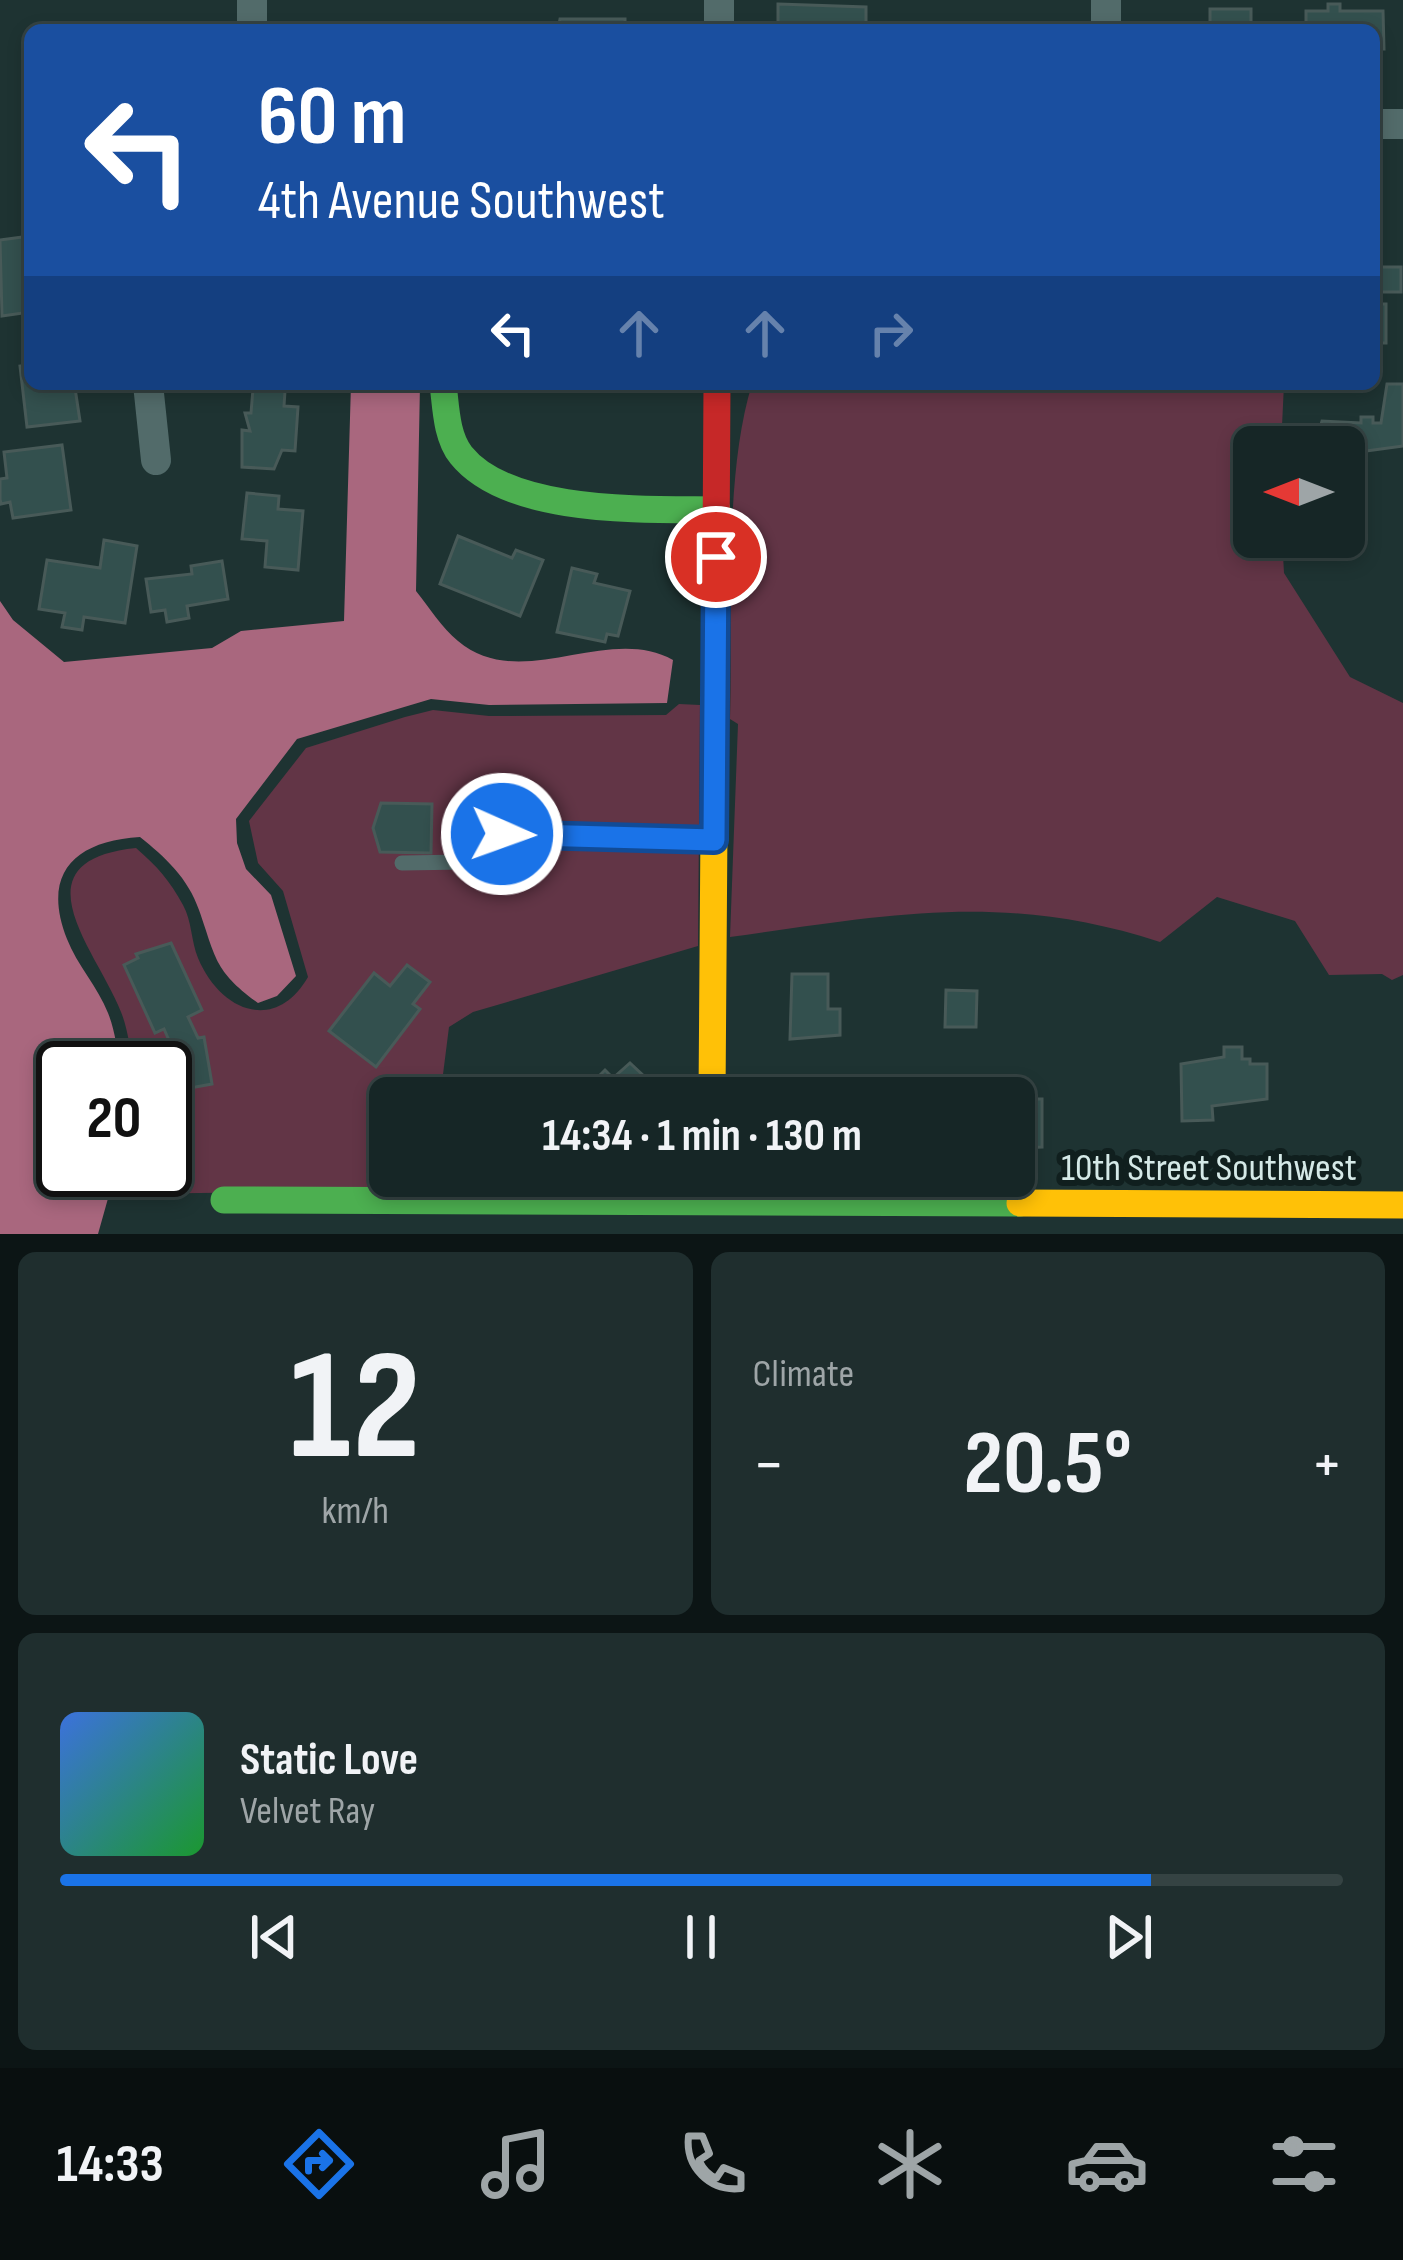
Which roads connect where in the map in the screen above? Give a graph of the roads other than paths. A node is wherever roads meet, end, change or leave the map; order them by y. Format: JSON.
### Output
{"nodes":[{"id":1,"x":149,"y":390,"type":"edge"},
{"id":2,"x":444,"y":390,"type":"edge"},
{"id":3,"x":717,"y":390,"type":"edge"},
{"id":4,"x":156,"y":460,"type":"dead end"},
{"id":5,"x":716,"y":510,"type":"junction"},
{"id":6,"x":714,"y":840,"type":"junction"},
{"id":7,"x":402,"y":863,"type":"dead end"},
{"id":8,"x":712,"y":1077,"type":"edge"},
{"id":9,"x":419,"y":1197,"type":"edge"},
{"id":10,"x":1008,"y":1197,"type":"edge"},
{"id":11,"x":224,"y":1201,"type":"dead end"},
{"id":12,"x":1403,"y":1205,"type":"edge"}],
"edges":[{"from":1,"to":4,"type":"street"},
{"from":2,"to":5,"type":"street"},
{"from":3,"to":5,"type":"street"},
{"from":5,"to":6,"type":"street"},
{"from":6,"to":7,"type":"lane"},
{"from":6,"to":8,"type":"street"},
{"from":9,"to":11,"type":"street","name":"10th Street Southwest"},
{"from":10,"to":12,"type":"street","name":"10th Street Southwest"}]}
